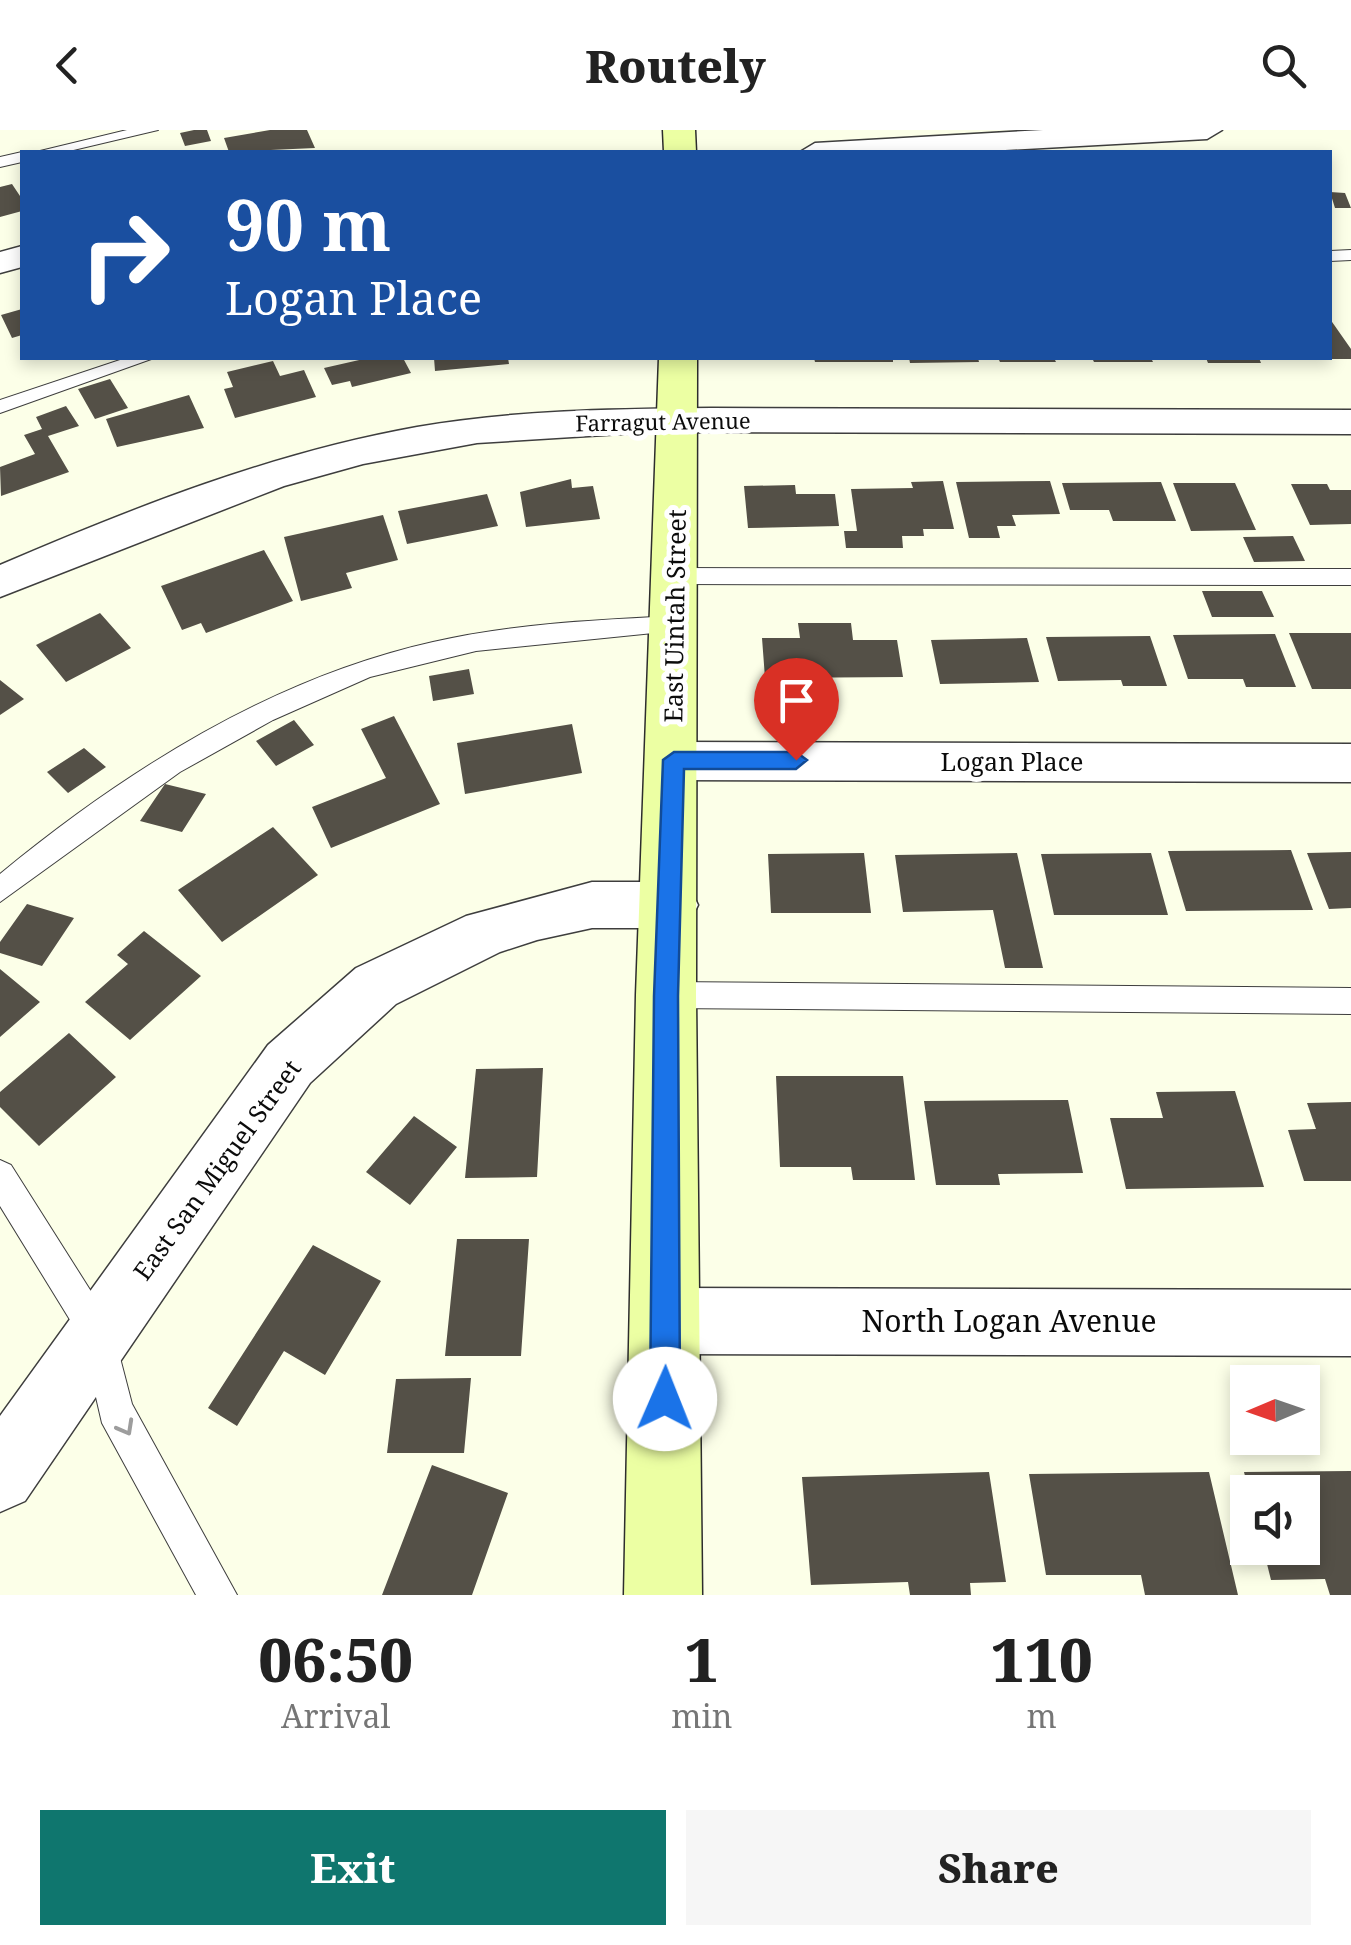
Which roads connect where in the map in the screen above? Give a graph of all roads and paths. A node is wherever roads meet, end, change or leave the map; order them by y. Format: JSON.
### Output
{"nodes":[{"id":1,"x":150,"y":130,"type":"edge"},
{"id":2,"x":1206,"y":130,"type":"edge"},
{"id":3,"x":54,"y":150,"type":"edge"},
{"id":4,"x":851,"y":150,"type":"edge"},
{"id":5,"x":138,"y":360,"type":"edge"},
{"id":6,"x":678,"y":360,"type":"edge"},
{"id":7,"x":0,"y":407,"type":"edge"},
{"id":8,"x":678,"y":420,"type":"junction"},
{"id":9,"x":1351,"y":422,"type":"edge"},
{"id":10,"x":1351,"y":577,"type":"edge"},
{"id":11,"x":0,"y":582,"type":"edge"},
{"id":12,"x":675,"y":600,"type":"junction"},
{"id":13,"x":674,"y":760,"type":"junction"},
{"id":14,"x":1351,"y":764,"type":"edge"},
{"id":15,"x":0,"y":890,"type":"edge"},
{"id":16,"x":670,"y":905,"type":"junction"},
{"id":17,"x":666,"y":996,"type":"junction"},
{"id":18,"x":1351,"y":1002,"type":"edge"},
{"id":19,"x":0,"y":1176,"type":"edge"},
{"id":20,"x":666,"y":1321,"type":"junction"},
{"id":21,"x":1351,"y":1324,"type":"edge"},
{"id":22,"x":100,"y":1335,"type":"junction"},
{"id":23,"x":0,"y":1476,"type":"edge"},
{"id":24,"x":218,"y":1595,"type":"edge"},
{"id":25,"x":662,"y":1595,"type":"edge"}],
"edges":[{"from":1,"to":3,"type":"lane"},
{"from":2,"to":4,"type":"street"},
{"from":5,"to":7,"type":"lane"},
{"from":6,"to":8,"type":"main road","name":"East Uintah Street"},
{"from":8,"to":9,"type":"street","name":"Farragut Avenue"},
{"from":8,"to":11,"type":"street","name":"Farragut Avenue"},
{"from":8,"to":12,"type":"main road","name":"East Uintah Street"},
{"from":10,"to":12,"type":"lane"},
{"from":12,"to":13,"type":"main road","name":"East Uintah Street"},
{"from":12,"to":15,"type":"lane"},
{"from":13,"to":14,"type":"street","name":"Logan Place"},
{"from":13,"to":16,"type":"main road","name":"East Uintah Street"},
{"from":16,"to":17,"type":"main road","name":"East Uintah Street"},
{"from":16,"to":22,"type":"street","name":"East San Miguel Street"},
{"from":17,"to":18,"type":"lane"},
{"from":17,"to":20,"type":"main road","name":"East Uintah Street"},
{"from":19,"to":22,"type":"lane"},
{"from":20,"to":21,"type":"street","name":"North Logan Avenue"},
{"from":20,"to":25,"type":"main road","name":"East Uintah Street"},
{"from":22,"to":23,"type":"street","name":"East San Miguel Street"},
{"from":22,"to":24,"type":"lane","one_way":true}]}
